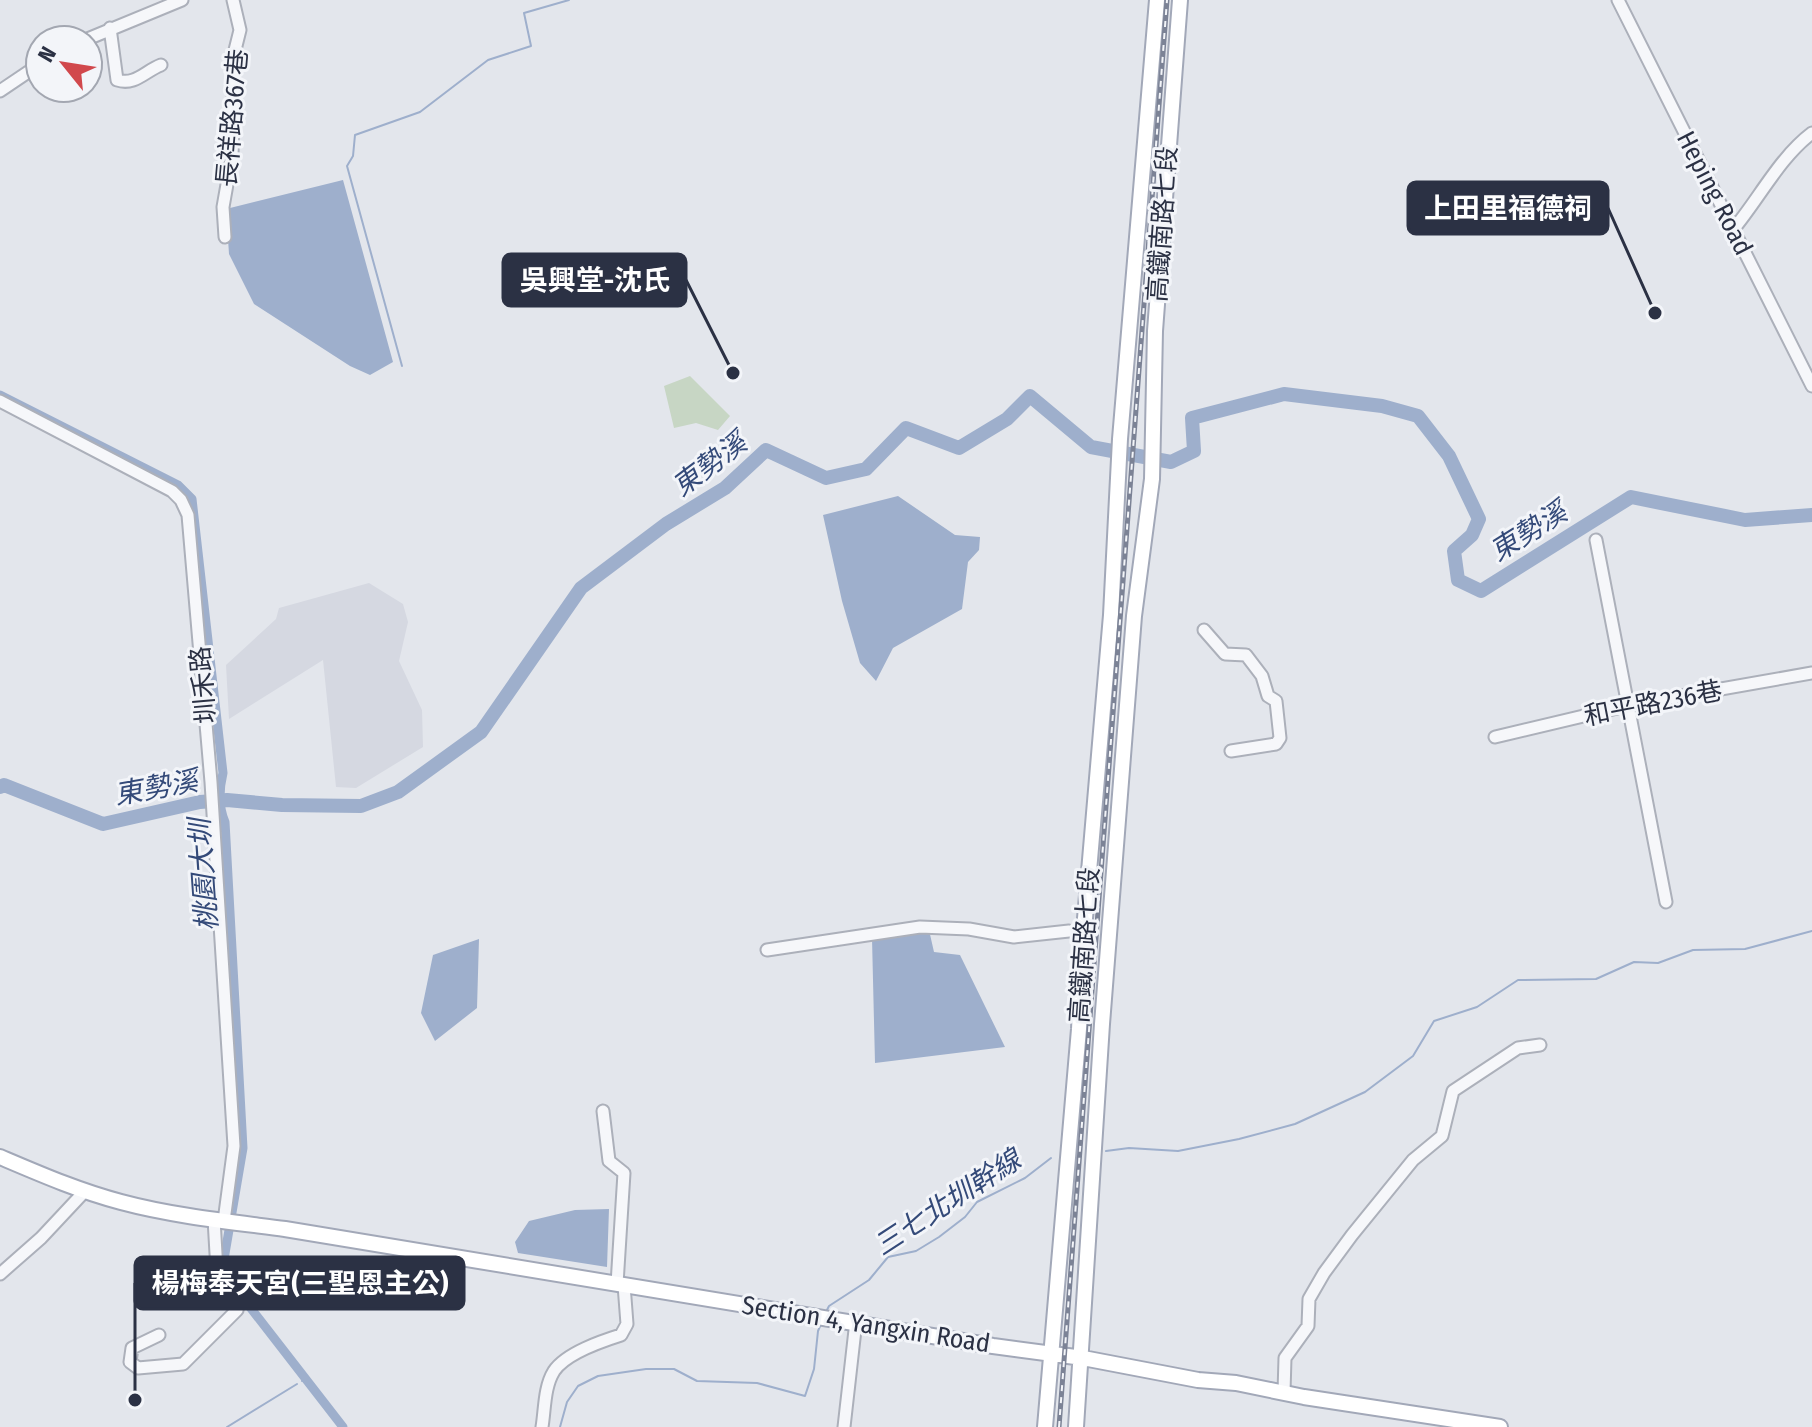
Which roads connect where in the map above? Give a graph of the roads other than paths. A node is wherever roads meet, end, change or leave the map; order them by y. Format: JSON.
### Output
{"nodes":[{"id":1,"x":182,"y":0,"type":"edge"},
{"id":2,"x":233,"y":0,"type":"edge"},
{"id":3,"x":1157,"y":0,"type":"edge"},
{"id":4,"x":1180,"y":0,"type":"edge"},
{"id":5,"x":1618,"y":0,"type":"edge"},
{"id":6,"x":110,"y":28,"type":"junction"},
{"id":7,"x":104,"y":31,"type":"edge"},
{"id":8,"x":161,"y":65,"type":"dead end"},
{"id":9,"x":24,"y":75,"type":"edge"},
{"id":10,"x":0,"y":91,"type":"edge"},
{"id":11,"x":1812,"y":133,"type":"edge"},
{"id":12,"x":1732,"y":231,"type":"junction"},
{"id":13,"x":225,"y":237,"type":"dead end"},
{"id":14,"x":1812,"y":386,"type":"edge"},
{"id":15,"x":0,"y":401,"type":"edge"},
{"id":16,"x":1596,"y":540,"type":"dead end"},
{"id":17,"x":1204,"y":630,"type":"dead end"},
{"id":18,"x":1812,"y":673,"type":"edge"},
{"id":19,"x":1630,"y":705,"type":"junction"},
{"id":20,"x":1495,"y":737,"type":"dead end"},
{"id":21,"x":1231,"y":751,"type":"dead end"},
{"id":22,"x":1666,"y":902,"type":"dead end"},
{"id":23,"x":1069,"y":931,"type":"dead end"},
{"id":24,"x":767,"y":950,"type":"dead end"},
{"id":25,"x":1540,"y":1045,"type":"dead end"},
{"id":26,"x":603,"y":1111,"type":"dead end"},
{"id":27,"x":0,"y":1157,"type":"edge"},
{"id":28,"x":85,"y":1191,"type":"junction"},
{"id":29,"x":223,"y":1221,"type":"junction"},
{"id":30,"x":0,"y":1274,"type":"edge"},
{"id":31,"x":621,"y":1284,"type":"junction"},
{"id":32,"x":856,"y":1321,"type":"junction"},
{"id":33,"x":159,"y":1335,"type":"dead end"},
{"id":34,"x":1051,"y":1353,"type":"junction"},
{"id":35,"x":1083,"y":1358,"type":"junction"},
{"id":36,"x":1284,"y":1392,"type":"junction"},
{"id":37,"x":542,"y":1427,"type":"edge"},
{"id":38,"x":844,"y":1427,"type":"edge"},
{"id":39,"x":1045,"y":1427,"type":"edge"},
{"id":40,"x":1076,"y":1427,"type":"edge"},
{"id":41,"x":1500,"y":1427,"type":"edge"}],
"edges":[{"from":1,"to":6,"type":"street"},
{"from":2,"to":13,"type":"street","name":"長祥路367巷"},
{"from":3,"to":34,"type":"main road","name":"高鐵南路七段"},
{"from":4,"to":35,"type":"main road","name":"高鐵南路七段"},
{"from":5,"to":12,"type":"street","name":"Heping Road"},
{"from":6,"to":7,"type":"street"},
{"from":6,"to":8,"type":"street"},
{"from":9,"to":10,"type":"street"},
{"from":11,"to":12,"type":"street"},
{"from":12,"to":14,"type":"street","name":"Heping Road"},
{"from":15,"to":29,"type":"street","name":"圳禾路"},
{"from":16,"to":19,"type":"street"},
{"from":17,"to":21,"type":"street"},
{"from":18,"to":19,"type":"street","name":"和平路236巷"},
{"from":19,"to":20,"type":"street","name":"和平路236巷"},
{"from":19,"to":22,"type":"street"},
{"from":23,"to":24,"type":"street"},
{"from":25,"to":36,"type":"street"},
{"from":26,"to":31,"type":"street"},
{"from":27,"to":28,"type":"main road","name":"Section 4, Yangxin Road"},
{"from":28,"to":29,"type":"main road","name":"Section 4, Yangxin Road"},
{"from":28,"to":30,"type":"street"},
{"from":29,"to":31,"type":"main road","name":"Section 4, Yangxin Road"},
{"from":29,"to":33,"type":"street","name":"圳禾路"},
{"from":31,"to":32,"type":"main road","name":"Section 4, Yangxin Road"},
{"from":31,"to":37,"type":"street"},
{"from":32,"to":34,"type":"main road","name":"Section 4, Yangxin Road"},
{"from":32,"to":38,"type":"street"},
{"from":34,"to":35,"type":"main road","name":"Section 4, Yangxin Road"},
{"from":34,"to":39,"type":"main road","name":"高鐵南路七段"},
{"from":35,"to":36,"type":"main road","name":"Section 4, Yangxin Road"},
{"from":35,"to":40,"type":"main road","name":"高鐵南路七段"},
{"from":36,"to":41,"type":"main road","name":"Section 4, Yangxin Road"}]}
